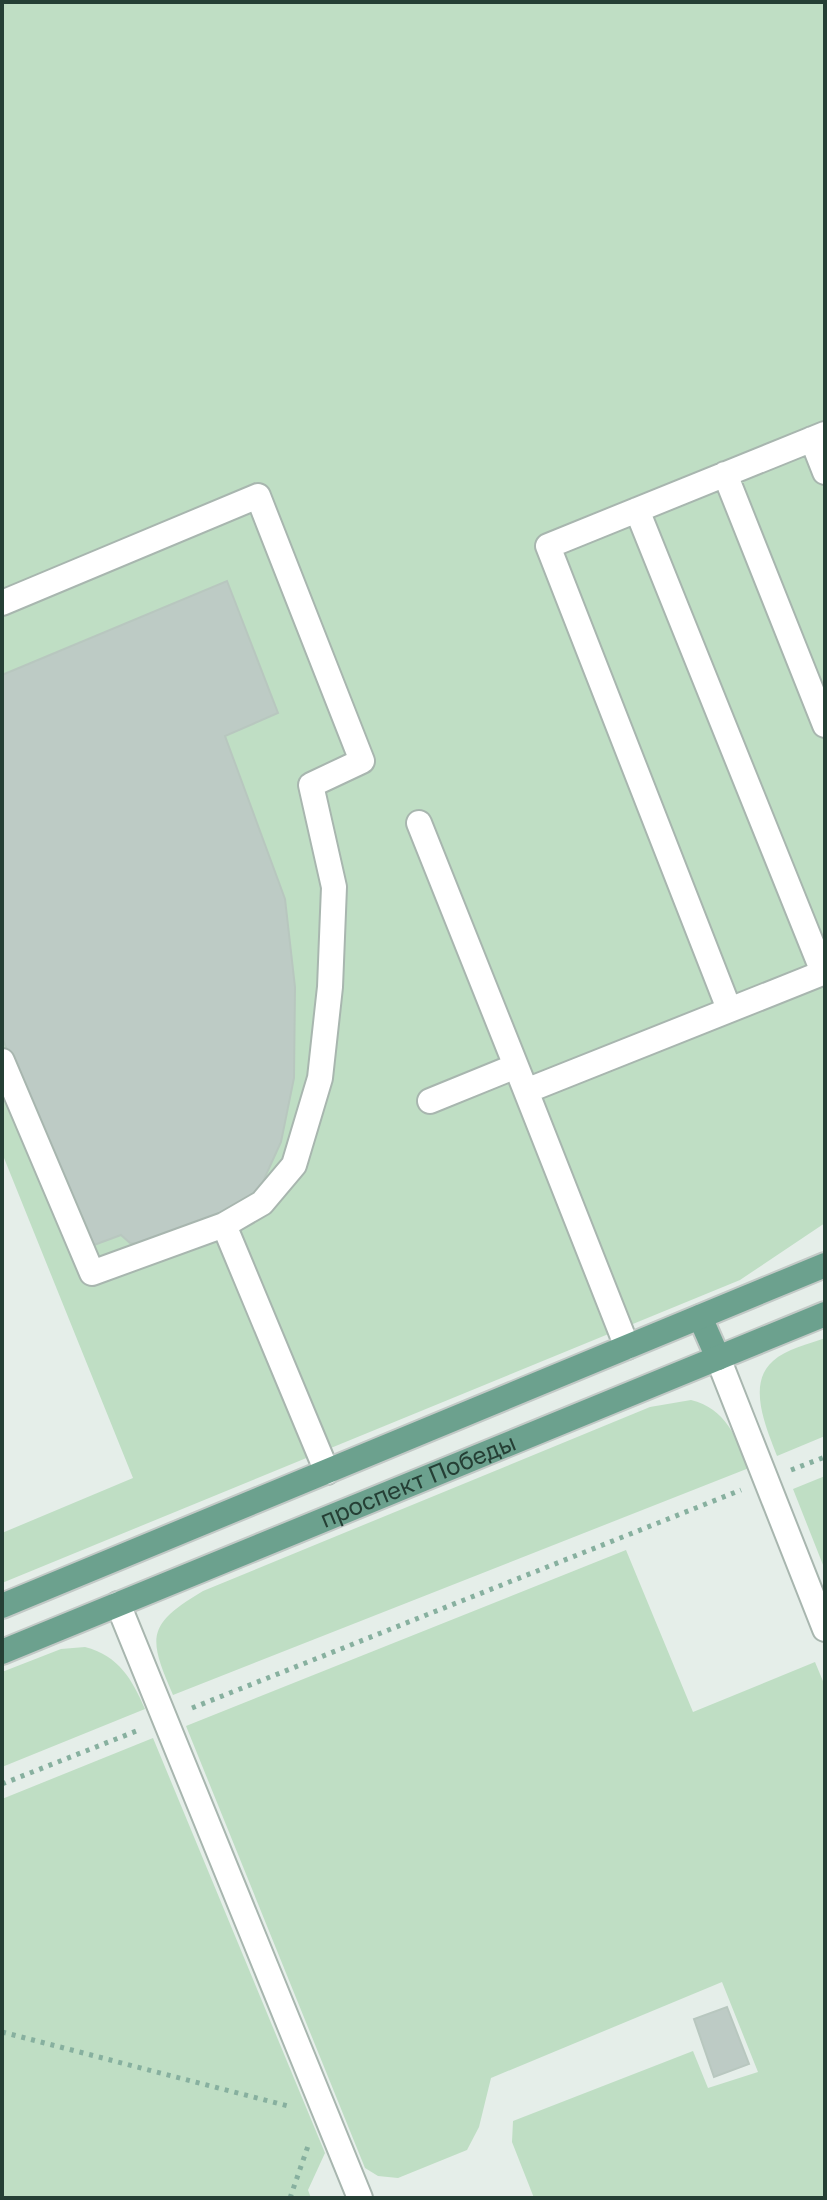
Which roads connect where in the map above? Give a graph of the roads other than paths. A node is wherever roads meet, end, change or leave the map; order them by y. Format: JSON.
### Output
{"nodes":[{"id":1,"x":818,"y":437,"type":"edge"},
{"id":2,"x":825,"y":472,"type":"edge"},
{"id":3,"x":725,"y":474,"type":"junction"},
{"id":4,"x":637,"y":510,"type":"junction"},
{"id":5,"x":2,"y":603,"type":"edge"},
{"id":6,"x":825,"y":725,"type":"edge"},
{"id":7,"x":419,"y":823,"type":"dead end"},
{"id":8,"x":824,"y":972,"type":"edge"},
{"id":9,"x":729,"y":1009,"type":"junction"},
{"id":10,"x":2,"y":1061,"type":"edge"},
{"id":11,"x":516,"y":1066,"type":"junction"},
{"id":12,"x":526,"y":1091,"type":"junction"},
{"id":13,"x":430,"y":1101,"type":"dead end"},
{"id":14,"x":224,"y":1225,"type":"junction"},
{"id":15,"x":825,"y":1265,"type":"edge"},
{"id":16,"x":825,"y":1314,"type":"edge"},
{"id":17,"x":700,"y":1317,"type":"junction"},
{"id":18,"x":627,"y":1347,"type":"junction"},
{"id":19,"x":718,"y":1358,"type":"junction"},
{"id":20,"x":327,"y":1472,"type":"junction"},
{"id":21,"x":103,"y":1564,"type":"junction"},
{"id":22,"x":118,"y":1604,"type":"junction"},
{"id":23,"x":2,"y":1606,"type":"edge"},
{"id":24,"x":825,"y":1629,"type":"edge"},
{"id":25,"x":2,"y":1652,"type":"edge"},
{"id":26,"x":360,"y":2198,"type":"edge"}],
"edges":[{"from":1,"to":2,"type":"lane"},
{"from":1,"to":3,"type":"lane"},
{"from":3,"to":4,"type":"lane"},
{"from":3,"to":6,"type":"lane"},
{"from":4,"to":8,"type":"lane"},
{"from":4,"to":9,"type":"lane"},
{"from":5,"to":14,"type":"lane"},
{"from":7,"to":11,"type":"lane"},
{"from":8,"to":9,"type":"lane"},
{"from":9,"to":12,"type":"lane"},
{"from":10,"to":14,"type":"lane"},
{"from":11,"to":12,"type":"lane"},
{"from":11,"to":13,"type":"lane"},
{"from":12,"to":18,"type":"lane"},
{"from":14,"to":20,"type":"lane"},
{"from":15,"to":17,"type":"main road","name":"проспект Победы"},
{"from":16,"to":19,"type":"main road","name":"проспект Победы"},
{"from":17,"to":18,"type":"main road","name":"проспект Победы"},
{"from":17,"to":19,"type":"main road"},
{"from":18,"to":20,"type":"main road","name":"проспект Победы"},
{"from":19,"to":22,"type":"main road","name":"проспект Победы"},
{"from":19,"to":24,"type":"lane"},
{"from":20,"to":21,"type":"main road","name":"проспект Победы"},
{"from":21,"to":22,"type":"main road"},
{"from":21,"to":23,"type":"main road","name":"проспект Победы"},
{"from":22,"to":25,"type":"main road","name":"проспект Победы"},
{"from":22,"to":26,"type":"lane"}]}
